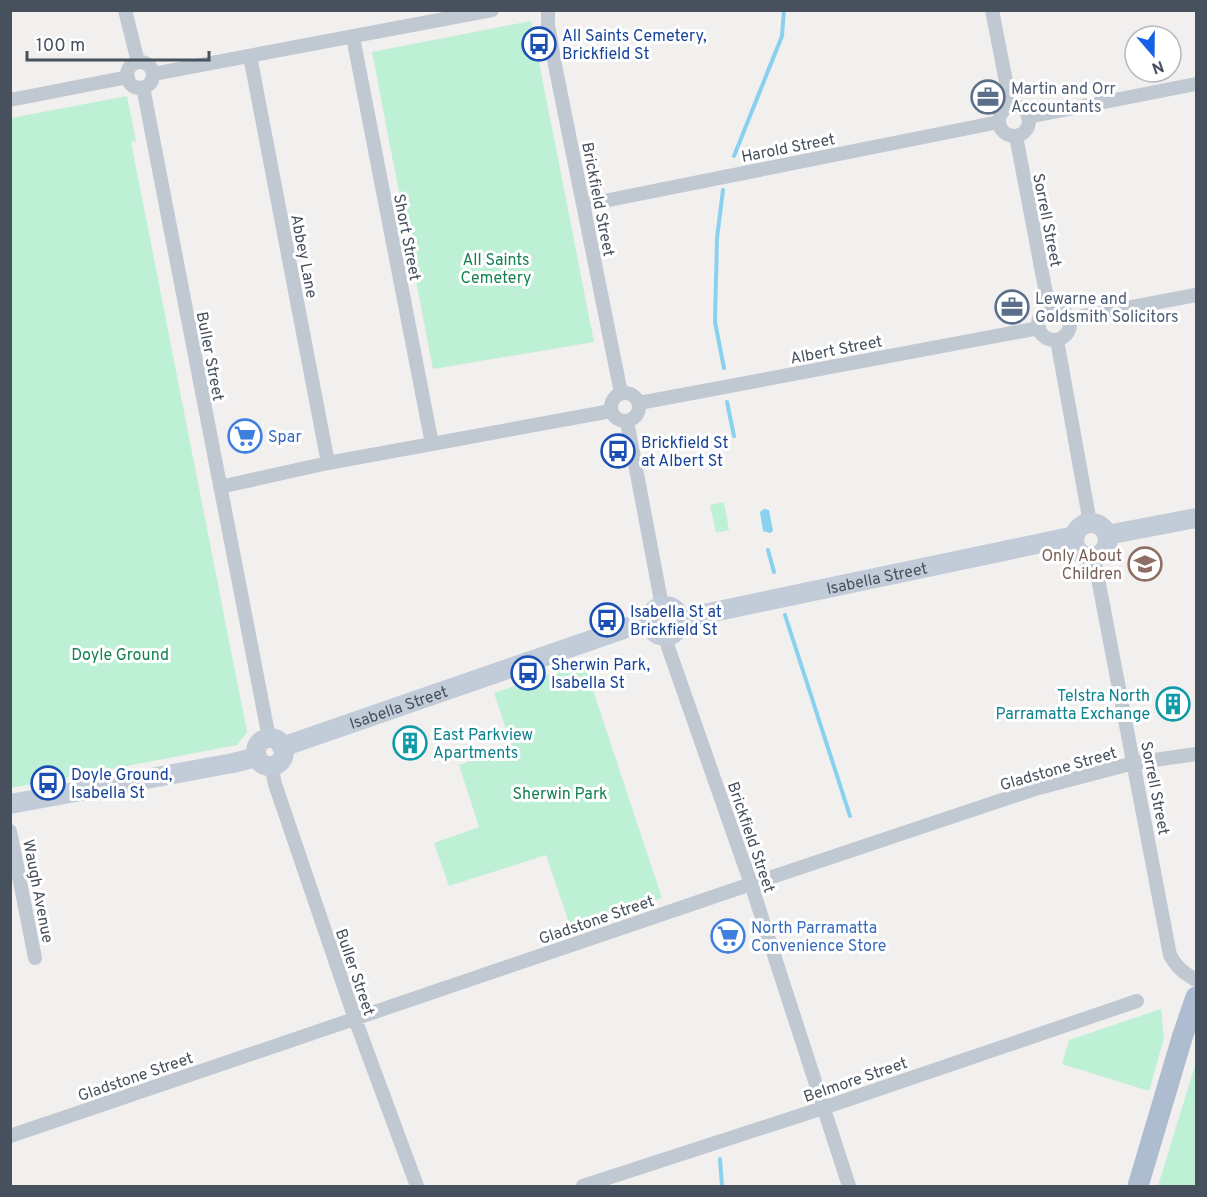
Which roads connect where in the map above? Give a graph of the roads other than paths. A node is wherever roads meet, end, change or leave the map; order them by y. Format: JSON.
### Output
{"nodes":[{"id":1,"x":125,"y":10,"type":"edge"},
{"id":2,"x":492,"y":10,"type":"edge"},
{"id":3,"x":992,"y":10,"type":"edge"},
{"id":4,"x":546,"y":11,"type":"edge"},
{"id":5,"x":353,"y":37,"type":"junction"},
{"id":6,"x":250,"y":56,"type":"junction"},
{"id":7,"x":138,"y":62,"type":"junction"},
{"id":8,"x":153,"y":74,"type":"junction"},
{"id":9,"x":128,"y":77,"type":"junction"},
{"id":10,"x":1197,"y":84,"type":"edge"},
{"id":11,"x":143,"y":87,"type":"junction"},
{"id":12,"x":10,"y":100,"type":"edge"},
{"id":13,"x":1011,"y":107,"type":"junction"},
{"id":14,"x":1028,"y":117,"type":"junction"},
{"id":15,"x":999,"y":122,"type":"junction"},
{"id":16,"x":1016,"y":136,"type":"junction"},
{"id":17,"x":584,"y":205,"type":"junction"},
{"id":18,"x":1197,"y":295,"type":"edge"},
{"id":19,"x":1049,"y":309,"type":"junction"},
{"id":20,"x":1068,"y":319,"type":"junction"},
{"id":21,"x":1039,"y":328,"type":"junction"},
{"id":22,"x":1056,"y":340,"type":"junction"},
{"id":23,"x":621,"y":393,"type":"junction"},
{"id":24,"x":639,"y":403,"type":"junction"},
{"id":25,"x":611,"y":411,"type":"junction"},
{"id":26,"x":627,"y":421,"type":"junction"},
{"id":27,"x":432,"y":444,"type":"junction"},
{"id":28,"x":328,"y":463,"type":"junction"},
{"id":29,"x":220,"y":487,"type":"junction"},
{"id":30,"x":1197,"y":518,"type":"edge"},
{"id":31,"x":1090,"y":523,"type":"junction"},
{"id":32,"x":1107,"y":535,"type":"junction"},
{"id":33,"x":1075,"y":536,"type":"junction"},
{"id":34,"x":1091,"y":556,"type":"junction"},
{"id":35,"x":656,"y":614,"type":"junction"},
{"id":36,"x":680,"y":619,"type":"junction"},
{"id":37,"x":666,"y":635,"type":"junction"},
{"id":38,"x":275,"y":742,"type":"junction"},
{"id":39,"x":1197,"y":754,"type":"edge"},
{"id":40,"x":264,"y":761,"type":"junction"},
{"id":41,"x":1134,"y":763,"type":"junction"},
{"id":42,"x":10,"y":804,"type":"edge"},
{"id":43,"x":10,"y":831,"type":"edge"},
{"id":44,"x":751,"y":884,"type":"junction"},
{"id":45,"x":35,"y":957,"type":"dead end"},
{"id":46,"x":1197,"y":980,"type":"edge"},
{"id":47,"x":1197,"y":997,"type":"edge"},
{"id":48,"x":1137,"y":1000,"type":"dead end"},
{"id":49,"x":355,"y":1019,"type":"junction"},
{"id":50,"x":823,"y":1108,"type":"junction"},
{"id":51,"x":10,"y":1136,"type":"edge"},
{"id":52,"x":417,"y":1186,"type":"edge"},
{"id":53,"x":583,"y":1186,"type":"edge"},
{"id":54,"x":849,"y":1186,"type":"edge"},
{"id":55,"x":1138,"y":1186,"type":"edge"}],
"edges":[{"from":1,"to":7,"type":"street"},
{"from":2,"to":5,"type":"street"},
{"from":3,"to":13,"type":"street"},
{"from":4,"to":17,"type":"street","name":"Brickfield Street"},
{"from":5,"to":6,"type":"street"},
{"from":5,"to":27,"type":"street","name":"Short Street"},
{"from":6,"to":8,"type":"street"},
{"from":6,"to":28,"type":"street","name":"Abbey Lane"},
{"from":7,"to":8,"type":"street"},
{"from":7,"to":9,"type":"street"},
{"from":8,"to":11,"type":"street"},
{"from":9,"to":11,"type":"street"},
{"from":9,"to":12,"type":"street"},
{"from":10,"to":14,"type":"street"},
{"from":11,"to":29,"type":"street","name":"Buller Street"},
{"from":13,"to":14,"type":"street"},
{"from":13,"to":15,"type":"street"},
{"from":14,"to":16,"type":"street"},
{"from":15,"to":16,"type":"street"},
{"from":15,"to":17,"type":"street","name":"Harold Street"},
{"from":16,"to":19,"type":"street","name":"Sorrell Street"},
{"from":17,"to":23,"type":"street","name":"Brickfield Street"},
{"from":18,"to":20,"type":"street"},
{"from":19,"to":20,"type":"street"},
{"from":19,"to":21,"type":"street"},
{"from":20,"to":22,"type":"street"},
{"from":21,"to":22,"type":"street"},
{"from":21,"to":24,"type":"street","name":"Albert Street"},
{"from":22,"to":31,"type":"street"},
{"from":23,"to":24,"type":"street"},
{"from":23,"to":25,"type":"street"},
{"from":24,"to":26,"type":"street"},
{"from":25,"to":26,"type":"street"},
{"from":25,"to":27,"type":"street"},
{"from":26,"to":35,"type":"street"},
{"from":27,"to":28,"type":"street"},
{"from":28,"to":29,"type":"street"},
{"from":29,"to":38,"type":"street","name":"Buller Street"},
{"from":30,"to":32,"type":"street"},
{"from":31,"to":32,"type":"street"},
{"from":31,"to":33,"type":"street"},
{"from":32,"to":34,"type":"street"},
{"from":33,"to":34,"type":"street"},
{"from":33,"to":36,"type":"street","name":"Isabella Street"},
{"from":34,"to":41,"type":"street","name":"Sorrell Street"},
{"from":35,"to":36,"type":"street"},
{"from":35,"to":37,"type":"street"},
{"from":35,"to":38,"type":"street","name":"Isabella Street"},
{"from":36,"to":37,"type":"street"},
{"from":37,"to":44,"type":"street","name":"Brickfield Street"},
{"from":38,"to":40,"type":"street"},
{"from":39,"to":41,"type":"street","name":"Gladstone Street"},
{"from":40,"to":42,"type":"street"},
{"from":40,"to":49,"type":"street","name":"Buller Street"},
{"from":41,"to":44,"type":"street","name":"Gladstone Street"},
{"from":41,"to":46,"type":"street","name":"Sorrell Street"},
{"from":43,"to":45,"type":"street","name":"Waugh Avenue"},
{"from":44,"to":49,"type":"street","name":"Gladstone Street"},
{"from":44,"to":50,"type":"street","name":"Brickfield Street"},
{"from":47,"to":55,"type":"main road"},
{"from":48,"to":50,"type":"street","name":"Belmore Street"},
{"from":49,"to":51,"type":"street","name":"Gladstone Street"},
{"from":49,"to":52,"type":"street","name":"Buller Street"},
{"from":50,"to":53,"type":"street","name":"Belmore Street"},
{"from":50,"to":54,"type":"street","name":"Brickfield Street"}]}
